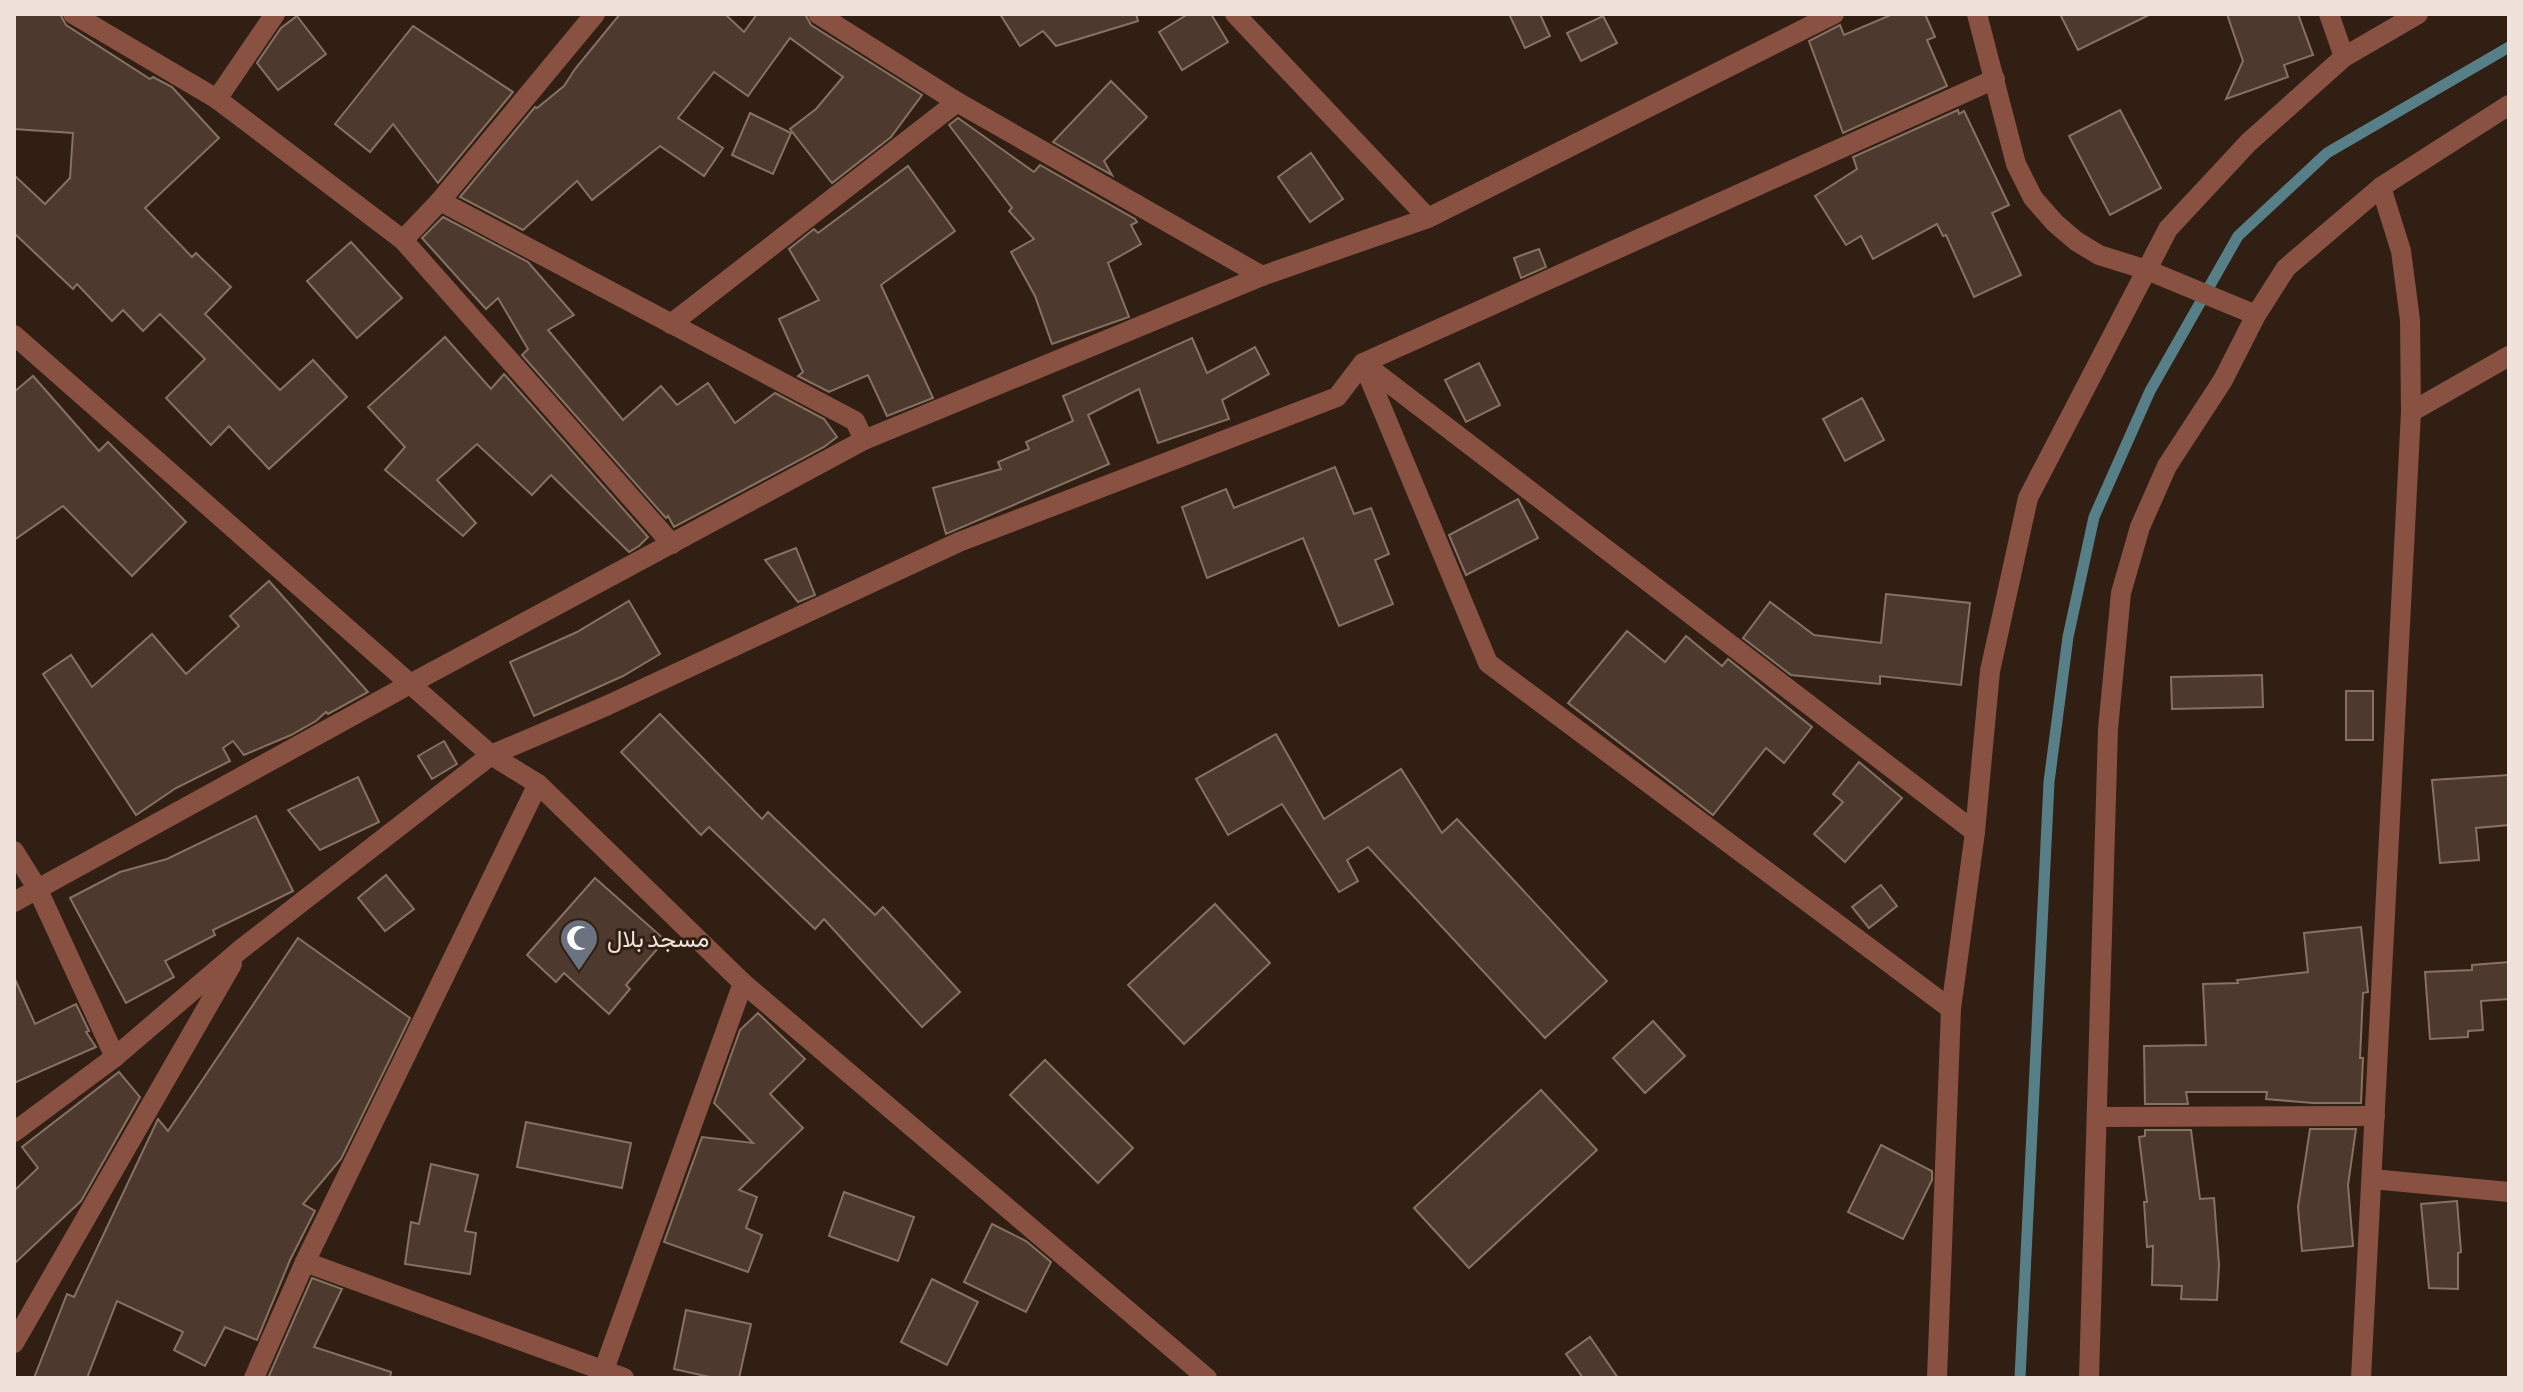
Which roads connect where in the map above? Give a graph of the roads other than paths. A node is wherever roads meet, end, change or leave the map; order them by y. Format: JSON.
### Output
{"nodes":[{"id":1,"x":73,"y":14,"type":"edge"},
{"id":2,"x":275,"y":14,"type":"edge"},
{"id":3,"x":595,"y":14,"type":"edge"},
{"id":4,"x":818,"y":14,"type":"edge"},
{"id":5,"x":1235,"y":14,"type":"edge"},
{"id":6,"x":1834,"y":14,"type":"edge"},
{"id":7,"x":1977,"y":14,"type":"edge"},
{"id":8,"x":2329,"y":14,"type":"edge"},
{"id":9,"x":2418,"y":14,"type":"edge"},
{"id":10,"x":2344,"y":57,"type":"junction"},
{"id":11,"x":1995,"y":79,"type":"junction"},
{"id":12,"x":217,"y":99,"type":"junction"},
{"id":13,"x":957,"y":102,"type":"junction"},
{"id":14,"x":2509,"y":105,"type":"edge"},
{"id":15,"x":2381,"y":187,"type":"junction"},
{"id":16,"x":440,"y":201,"type":"junction"},
{"id":17,"x":1428,"y":218,"type":"junction"},
{"id":18,"x":403,"y":240,"type":"junction"},
{"id":19,"x":2147,"y":270,"type":"junction"},
{"id":20,"x":1262,"y":276,"type":"junction"},
{"id":21,"x":2256,"y":315,"type":"junction"},
{"id":22,"x":671,"y":324,"type":"junction"},
{"id":23,"x":14,"y":335,"type":"edge"},
{"id":24,"x":2509,"y":356,"type":"edge"},
{"id":25,"x":1363,"y":363,"type":"junction"},
{"id":26,"x":2411,"y":412,"type":"junction"},
{"id":27,"x":864,"y":440,"type":"junction"},
{"id":28,"x":672,"y":544,"type":"junction"},
{"id":29,"x":410,"y":684,"type":"junction"},
{"id":30,"x":491,"y":755,"type":"junction"},
{"id":31,"x":538,"y":784,"type":"junction"},
{"id":32,"x":1975,"y":832,"type":"junction"},
{"id":33,"x":14,"y":851,"type":"edge"},
{"id":34,"x":37,"y":888,"type":"junction"},
{"id":35,"x":14,"y":902,"type":"edge"},
{"id":36,"x":240,"y":950,"type":"junction"},
{"id":37,"x":743,"y":983,"type":"junction"},
{"id":38,"x":1951,"y":1009,"type":"junction"},
{"id":39,"x":115,"y":1057,"type":"junction"},
{"id":40,"x":2375,"y":1116,"type":"junction"},
{"id":41,"x":2097,"y":1117,"type":"junction"},
{"id":42,"x":14,"y":1132,"type":"edge"},
{"id":43,"x":2372,"y":1179,"type":"junction"},
{"id":44,"x":2509,"y":1192,"type":"edge"},
{"id":45,"x":305,"y":1262,"type":"junction"},
{"id":46,"x":14,"y":1343,"type":"edge"},
{"id":47,"x":1186,"y":1370,"type":"edge"},
{"id":48,"x":602,"y":1375,"type":"edge"},
{"id":49,"x":254,"y":1378,"type":"edge"},
{"id":50,"x":624,"y":1378,"type":"edge"},
{"id":51,"x":1207,"y":1378,"type":"edge"},
{"id":52,"x":1937,"y":1378,"type":"edge"},
{"id":53,"x":2089,"y":1378,"type":"edge"},
{"id":54,"x":2361,"y":1378,"type":"edge"}],
"edges":[{"from":1,"to":12,"type":"street"},
{"from":2,"to":12,"type":"street"},
{"from":3,"to":16,"type":"street"},
{"from":4,"to":13,"type":"street"},
{"from":5,"to":17,"type":"street"},
{"from":6,"to":17,"type":"street"},
{"from":7,"to":11,"type":"street"},
{"from":8,"to":10,"type":"street"},
{"from":9,"to":10,"type":"street"},
{"from":10,"to":19,"type":"street"},
{"from":11,"to":19,"type":"street"},
{"from":11,"to":25,"type":"street"},
{"from":12,"to":18,"type":"street"},
{"from":13,"to":20,"type":"street"},
{"from":13,"to":22,"type":"street"},
{"from":14,"to":15,"type":"street"},
{"from":15,"to":21,"type":"street"},
{"from":15,"to":26,"type":"street"},
{"from":16,"to":18,"type":"street"},
{"from":16,"to":22,"type":"street"},
{"from":17,"to":20,"type":"street"},
{"from":18,"to":28,"type":"street"},
{"from":19,"to":21,"type":"street"},
{"from":19,"to":32,"type":"street"},
{"from":20,"to":27,"type":"street"},
{"from":21,"to":41,"type":"street"},
{"from":22,"to":27,"type":"street"},
{"from":23,"to":29,"type":"street"},
{"from":24,"to":26,"type":"street"},
{"from":25,"to":30,"type":"street"},
{"from":25,"to":32,"type":"street"},
{"from":25,"to":38,"type":"street"},
{"from":26,"to":40,"type":"street"},
{"from":27,"to":28,"type":"street"},
{"from":28,"to":29,"type":"street"},
{"from":29,"to":30,"type":"street"},
{"from":29,"to":34,"type":"street"},
{"from":30,"to":31,"type":"street"},
{"from":30,"to":36,"type":"street"},
{"from":31,"to":37,"type":"street"},
{"from":31,"to":45,"type":"street"},
{"from":32,"to":38,"type":"street"},
{"from":33,"to":34,"type":"street"},
{"from":34,"to":35,"type":"street"},
{"from":34,"to":39,"type":"street"},
{"from":36,"to":39,"type":"street"},
{"from":36,"to":46,"type":"street"},
{"from":37,"to":47,"type":"street"},
{"from":37,"to":48,"type":"street"},
{"from":38,"to":52,"type":"street"},
{"from":39,"to":42,"type":"street"},
{"from":40,"to":41,"type":"street"},
{"from":40,"to":43,"type":"street"},
{"from":41,"to":53,"type":"street"},
{"from":43,"to":44,"type":"street"},
{"from":43,"to":54,"type":"street"},
{"from":45,"to":48,"type":"street"},
{"from":45,"to":49,"type":"street"},
{"from":47,"to":51,"type":"street"},
{"from":48,"to":50,"type":"street"}]}
